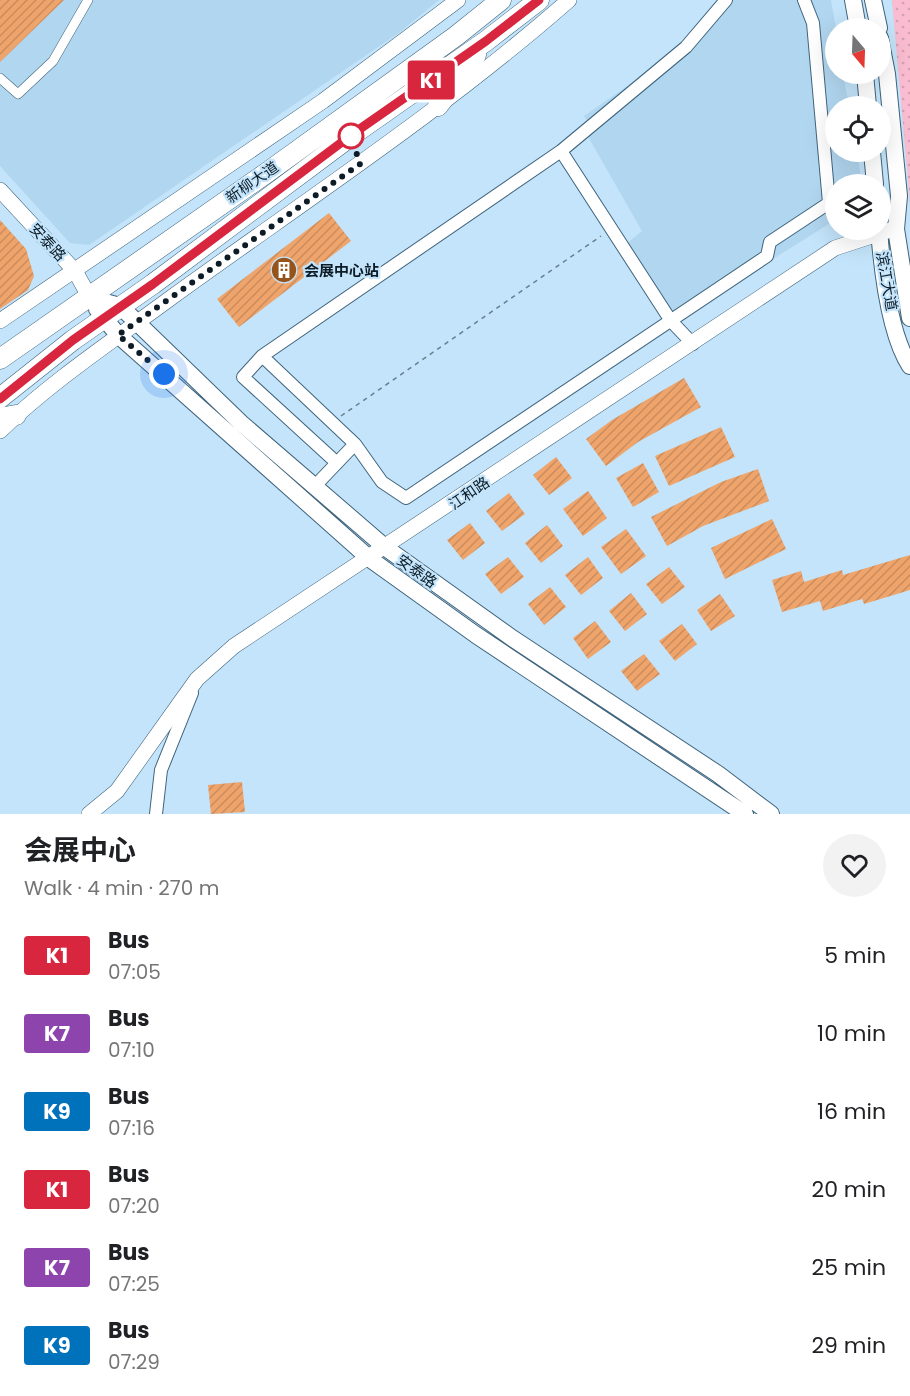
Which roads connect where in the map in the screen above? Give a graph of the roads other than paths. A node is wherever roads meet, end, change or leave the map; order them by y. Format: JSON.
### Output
{"nodes":[{"id":1,"x":88,"y":0,"type":"edge"},
{"id":2,"x":458,"y":0,"type":"edge"},
{"id":3,"x":501,"y":0,"type":"edge"},
{"id":4,"x":539,"y":0,"type":"edge"},
{"id":5,"x":569,"y":0,"type":"edge"},
{"id":6,"x":726,"y":0,"type":"edge"},
{"id":7,"x":804,"y":0,"type":"edge"},
{"id":8,"x":853,"y":0,"type":"edge"},
{"id":9,"x":873,"y":0,"type":"edge"},
{"id":10,"x":856,"y":18,"type":"edge"},
{"id":11,"x":877,"y":18,"type":"edge"},
{"id":12,"x":486,"y":41,"type":"junction"},
{"id":13,"x":0,"y":78,"type":"edge"},
{"id":14,"x":888,"y":84,"type":"edge"},
{"id":15,"x":438,"y":106,"type":"junction"},
{"id":16,"x":561,"y":151,"type":"junction"},
{"id":17,"x":0,"y":190,"type":"edge"},
{"id":18,"x":891,"y":213,"type":"edge"},
{"id":19,"x":857,"y":240,"type":"edge"},
{"id":20,"x":884,"y":240,"type":"edge"},
{"id":21,"x":887,"y":240,"type":"edge"},
{"id":22,"x":75,"y":271,"type":"junction"},
{"id":23,"x":90,"y":298,"type":"junction"},
{"id":24,"x":120,"y":306,"type":"junction"},
{"id":25,"x":910,"y":318,"type":"edge"},
{"id":26,"x":103,"y":319,"type":"junction"},
{"id":27,"x":0,"y":321,"type":"edge"},
{"id":28,"x":671,"y":321,"type":"junction"},
{"id":29,"x":136,"y":323,"type":"junction"},
{"id":30,"x":118,"y":335,"type":"junction"},
{"id":31,"x":693,"y":344,"type":"junction"},
{"id":32,"x":262,"y":357,"type":"junction"},
{"id":33,"x":0,"y":359,"type":"edge"},
{"id":34,"x":910,"y":366,"type":"edge"},
{"id":35,"x":0,"y":399,"type":"edge"},
{"id":36,"x":8,"y":417,"type":"edge"},
{"id":37,"x":0,"y":431,"type":"edge"},
{"id":38,"x":355,"y":444,"type":"junction"},
{"id":39,"x":337,"y":463,"type":"junction"},
{"id":40,"x":314,"y":488,"type":"junction"},
{"id":41,"x":386,"y":548,"type":"junction"},
{"id":42,"x":370,"y":559,"type":"junction"},
{"id":43,"x":197,"y":679,"type":"junction"},
{"id":44,"x":88,"y":814,"type":"edge"},
{"id":45,"x":156,"y":814,"type":"edge"},
{"id":46,"x":745,"y":814,"type":"edge"},
{"id":47,"x":771,"y":814,"type":"edge"}],
"edges":[{"from":1,"to":13,"type":"street"},
{"from":2,"to":22,"type":"street"},
{"from":3,"to":23,"type":"highway","name":"新柳大道"},
{"from":4,"to":12,"type":"highway","name":"新柳大道"},
{"from":5,"to":15,"type":"street"},
{"from":6,"to":16,"type":"street"},
{"from":7,"to":28,"type":"street"},
{"from":8,"to":10,"type":"main road"},
{"from":9,"to":11,"type":"main road"},
{"from":12,"to":15,"type":"highway"},
{"from":12,"to":24,"type":"highway","name":"新柳大道"},
{"from":14,"to":18,"type":"main road","name":"滨江大道"},
{"from":15,"to":29,"type":"street"},
{"from":16,"to":28,"type":"street"},
{"from":16,"to":32,"type":"street"},
{"from":17,"to":22,"type":"street","name":"安泰路"},
{"from":19,"to":31,"type":"street","name":"江和路"},
{"from":20,"to":34,"type":"main road","name":"滨江大道"},
{"from":21,"to":25,"type":"main road","name":"滨江大道"},
{"from":22,"to":23,"type":"street","name":"安泰路"},
{"from":22,"to":27,"type":"street"},
{"from":23,"to":24,"type":"main road"},
{"from":23,"to":26,"type":"main road","name":"安泰路"},
{"from":23,"to":33,"type":"highway","name":"新柳大道"},
{"from":24,"to":26,"type":"highway","name":"新柳大道"},
{"from":24,"to":29,"type":"main road","name":"安泰路"},
{"from":26,"to":30,"type":"main road","name":"安泰路"},
{"from":26,"to":35,"type":"highway","name":"新柳大道"},
{"from":28,"to":31,"type":"street"},
{"from":28,"to":38,"type":"street"},
{"from":29,"to":30,"type":"street"},
{"from":29,"to":40,"type":"main road","name":"安泰路"},
{"from":30,"to":36,"type":"street"},
{"from":30,"to":42,"type":"main road","name":"安泰路"},
{"from":31,"to":41,"type":"street","name":"江和路"},
{"from":32,"to":38,"type":"street"},
{"from":32,"to":39,"type":"street"},
{"from":36,"to":37,"type":"street"},
{"from":38,"to":39,"type":"street"},
{"from":39,"to":40,"type":"street"},
{"from":40,"to":41,"type":"main road","name":"安泰路"},
{"from":41,"to":42,"type":"street","name":"江和路"},
{"from":41,"to":47,"type":"main road","name":"安泰路"},
{"from":42,"to":43,"type":"street","name":"江和路"},
{"from":42,"to":46,"type":"main road","name":"安泰路"},
{"from":43,"to":44,"type":"street","name":"江和路"},
{"from":43,"to":45,"type":"street"}]}
